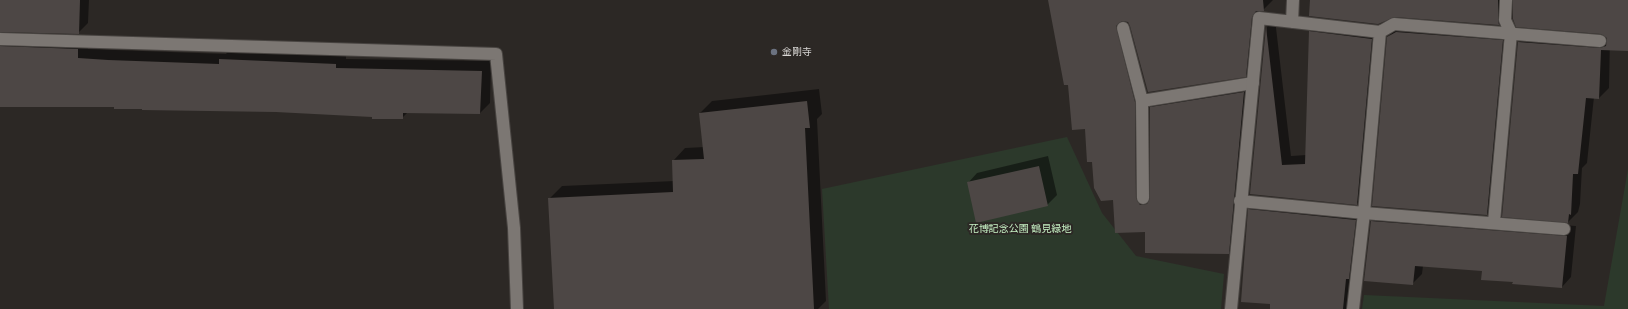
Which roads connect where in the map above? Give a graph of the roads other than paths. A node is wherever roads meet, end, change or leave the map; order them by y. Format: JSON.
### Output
{"nodes":[{"id":1,"x":1293,"y":0,"type":"edge"},
{"id":2,"x":1506,"y":0,"type":"edge"},
{"id":3,"x":1292,"y":22,"type":"junction"},
{"id":4,"x":1123,"y":28,"type":"dead end"},
{"id":5,"x":1380,"y":32,"type":"junction"},
{"id":6,"x":1511,"y":33,"type":"junction"},
{"id":7,"x":0,"y":39,"type":"edge"},
{"id":8,"x":1600,"y":41,"type":"dead end"},
{"id":9,"x":1253,"y":83,"type":"junction"},
{"id":10,"x":1142,"y":101,"type":"junction"},
{"id":11,"x":1143,"y":198,"type":"dead end"},
{"id":12,"x":1240,"y":201,"type":"junction"},
{"id":13,"x":1364,"y":214,"type":"junction"},
{"id":14,"x":1494,"y":222,"type":"junction"},
{"id":15,"x":1564,"y":229,"type":"dead end"},
{"id":16,"x":517,"y":309,"type":"edge"},
{"id":17,"x":1231,"y":309,"type":"edge"},
{"id":18,"x":1353,"y":309,"type":"edge"}],
"edges":[{"from":1,"to":3,"type":"street"},
{"from":2,"to":6,"type":"street"},
{"from":3,"to":5,"type":"street"},
{"from":3,"to":9,"type":"street"},
{"from":4,"to":10,"type":"street"},
{"from":5,"to":6,"type":"street"},
{"from":5,"to":13,"type":"street"},
{"from":6,"to":8,"type":"street"},
{"from":6,"to":14,"type":"street"},
{"from":7,"to":16,"type":"street"},
{"from":9,"to":10,"type":"street"},
{"from":9,"to":12,"type":"street"},
{"from":10,"to":11,"type":"street"},
{"from":12,"to":13,"type":"street"},
{"from":12,"to":17,"type":"street"},
{"from":13,"to":14,"type":"street"},
{"from":13,"to":18,"type":"street"},
{"from":14,"to":15,"type":"street"}]}
